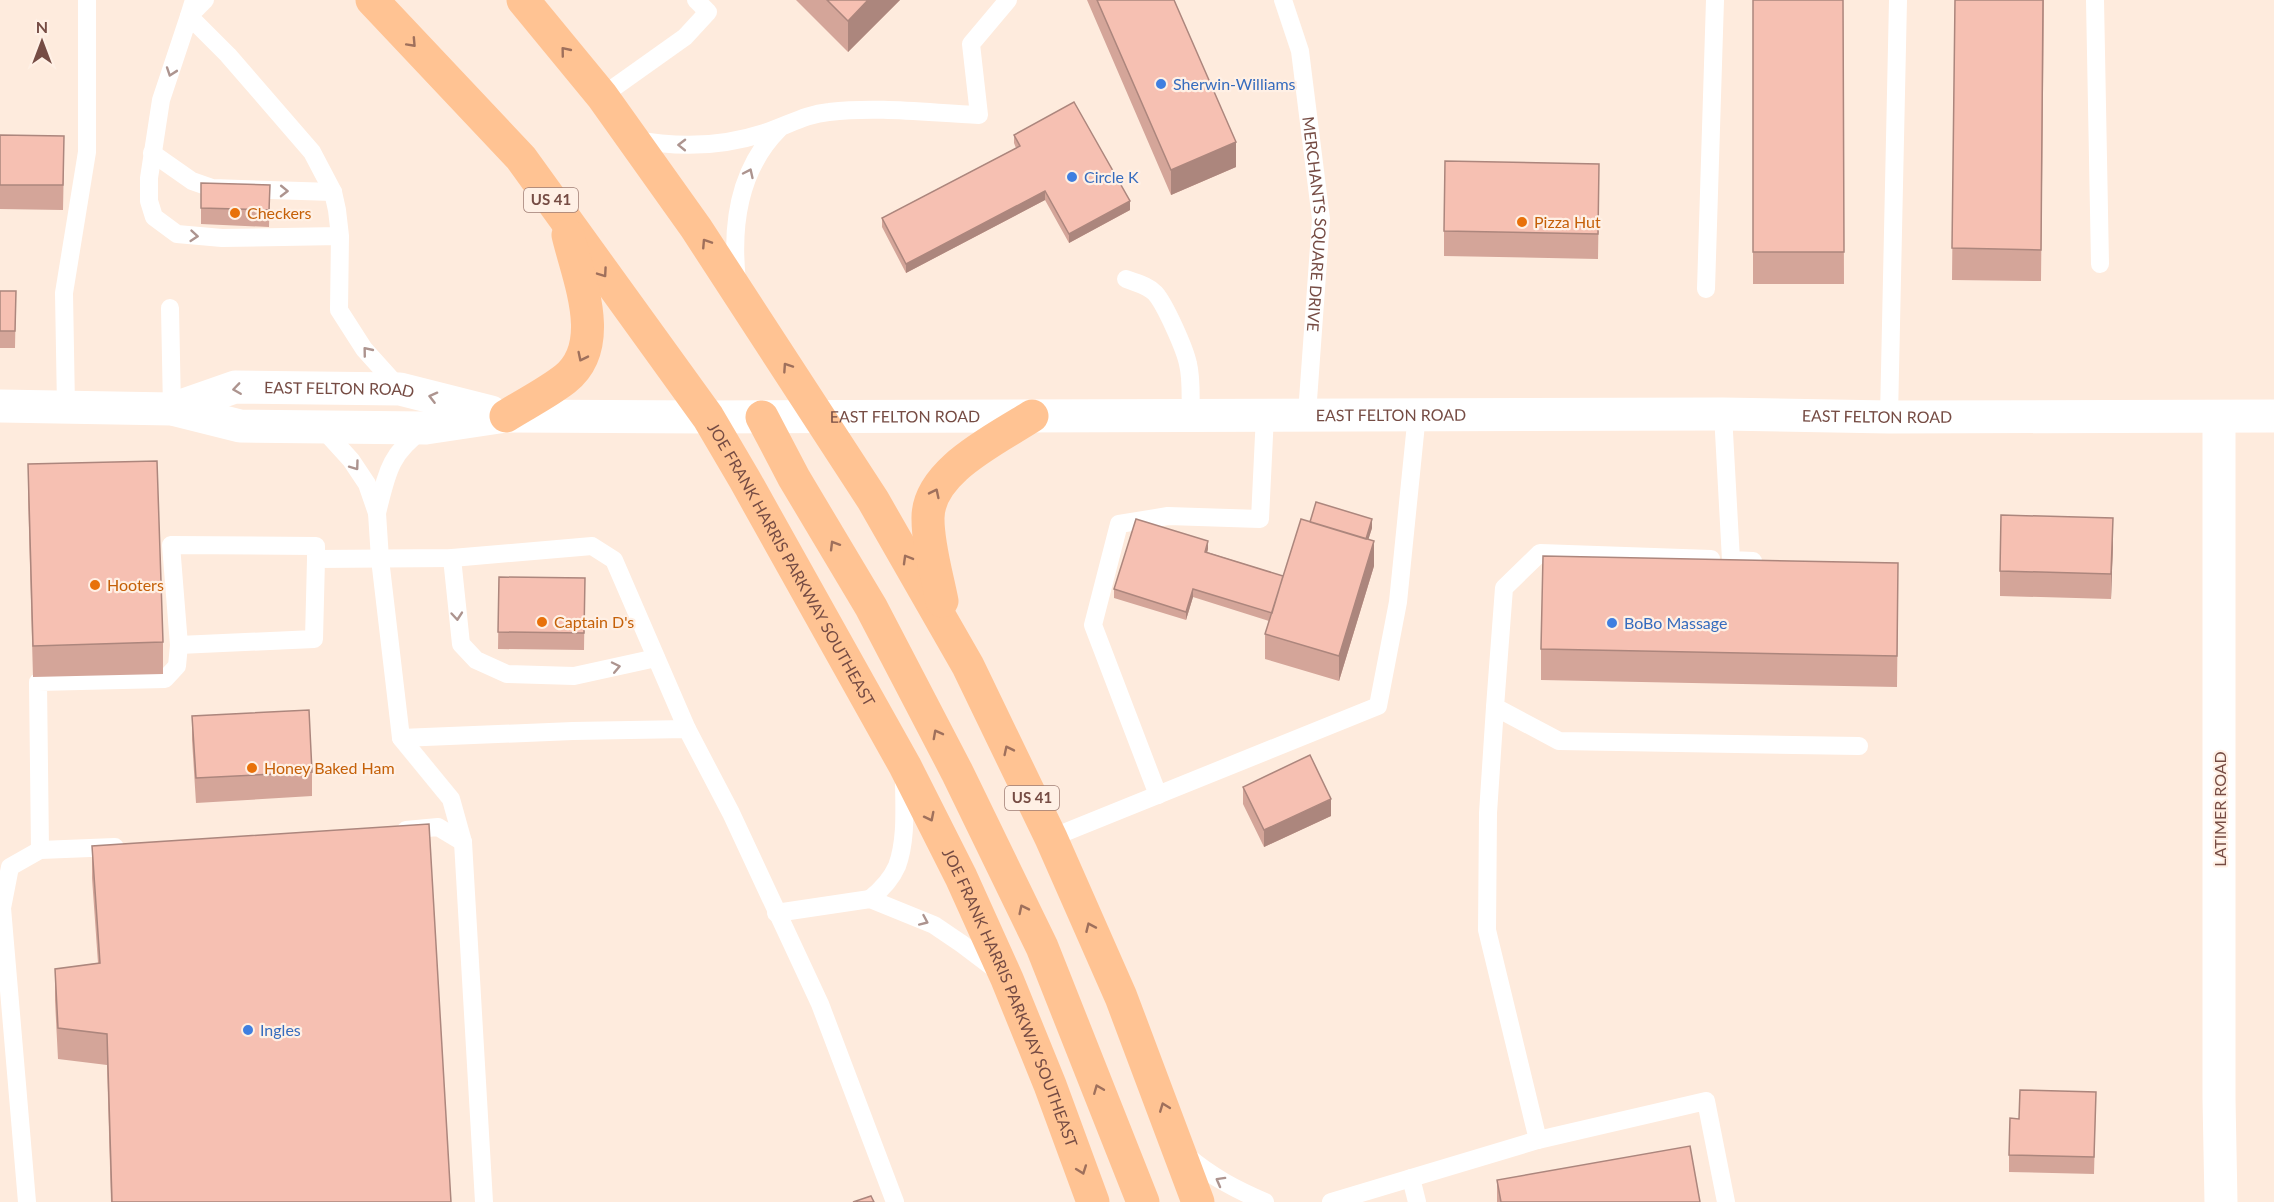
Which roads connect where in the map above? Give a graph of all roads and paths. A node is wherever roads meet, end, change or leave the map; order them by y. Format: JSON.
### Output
{"nodes":[{"id":1,"x":87,"y":0,"type":"edge"},
{"id":2,"x":205,"y":0,"type":"edge"},
{"id":3,"x":372,"y":0,"type":"edge"},
{"id":4,"x":523,"y":0,"type":"edge"},
{"id":5,"x":1008,"y":0,"type":"edge"},
{"id":6,"x":1283,"y":0,"type":"edge"},
{"id":7,"x":1715,"y":0,"type":"edge"},
{"id":8,"x":1898,"y":0,"type":"edge"},
{"id":9,"x":2095,"y":0,"type":"edge"},
{"id":10,"x":708,"y":4,"type":"edge"},
{"id":11,"x":192,"y":8,"type":"edge"},
{"id":12,"x":602,"y":96,"type":"junction"},
{"id":13,"x":780,"y":128,"type":"junction"},
{"id":14,"x":632,"y":138,"type":"junction"},
{"id":15,"x":152,"y":153,"type":"junction"},
{"id":16,"x":333,"y":192,"type":"junction"},
{"id":17,"x":564,"y":219,"type":"junction"},
{"id":18,"x":340,"y":236,"type":"junction"},
{"id":19,"x":2100,"y":264,"type":"dead end"},
{"id":20,"x":1126,"y":279,"type":"dead end"},
{"id":21,"x":1706,"y":289,"type":"dead end"},
{"id":22,"x":738,"y":292,"type":"junction"},
{"id":23,"x":170,"y":308,"type":"dead end"},
{"id":24,"x":400,"y":389,"type":"junction"},
{"id":25,"x":0,"y":406,"type":"edge"},
{"id":26,"x":66,"y":407,"type":"junction"},
{"id":27,"x":172,"y":409,"type":"junction"},
{"id":28,"x":1307,"y":414,"type":"junction"},
{"id":29,"x":1417,"y":414,"type":"junction"},
{"id":30,"x":1723,"y":414,"type":"junction"},
{"id":31,"x":1191,"y":415,"type":"junction"},
{"id":32,"x":1265,"y":415,"type":"junction"},
{"id":33,"x":506,"y":416,"type":"junction"},
{"id":34,"x":820,"y":416,"type":"junction"},
{"id":35,"x":1032,"y":416,"type":"junction"},
{"id":36,"x":708,"y":417,"type":"junction"},
{"id":37,"x":762,"y":417,"type":"junction"},
{"id":38,"x":1889,"y":417,"type":"junction"},
{"id":39,"x":2219,"y":417,"type":"junction"},
{"id":40,"x":2274,"y":417,"type":"edge"},
{"id":41,"x":321,"y":427,"type":"junction"},
{"id":42,"x":426,"y":428,"type":"junction"},
{"id":43,"x":377,"y":513,"type":"junction"},
{"id":44,"x":452,"y":558,"type":"junction"},
{"id":45,"x":316,"y":559,"type":"junction"},
{"id":46,"x":380,"y":559,"type":"junction"},
{"id":47,"x":1731,"y":560,"type":"junction"},
{"id":48,"x":1765,"y":561,"type":"edge"},
{"id":49,"x":949,"y":632,"type":"junction"},
{"id":50,"x":179,"y":645,"type":"junction"},
{"id":51,"x":656,"y":658,"type":"junction"},
{"id":52,"x":1495,"y":707,"type":"junction"},
{"id":53,"x":687,"y":729,"type":"junction"},
{"id":54,"x":401,"y":738,"type":"junction"},
{"id":55,"x":1859,"y":746,"type":"dead end"},
{"id":56,"x":905,"y":766,"type":"junction"},
{"id":57,"x":1158,"y":795,"type":"junction"},
{"id":58,"x":393,"y":831,"type":"edge"},
{"id":59,"x":1051,"y":838,"type":"junction"},
{"id":60,"x":463,"y":842,"type":"junction"},
{"id":61,"x":130,"y":847,"type":"edge"},
{"id":62,"x":40,"y":850,"type":"junction"},
{"id":63,"x":870,"y":899,"type":"junction"},
{"id":64,"x":776,"y":913,"type":"junction"},
{"id":65,"x":1007,"y":979,"type":"junction"},
{"id":66,"x":1538,"y":1140,"type":"junction"},
{"id":67,"x":1180,"y":1151,"type":"junction"},
{"id":68,"x":1411,"y":1178,"type":"junction"},
{"id":69,"x":27,"y":1202,"type":"edge"},
{"id":70,"x":484,"y":1202,"type":"edge"},
{"id":71,"x":895,"y":1202,"type":"edge"},
{"id":72,"x":1093,"y":1202,"type":"edge"},
{"id":73,"x":1143,"y":1202,"type":"edge"},
{"id":74,"x":1197,"y":1202,"type":"edge"},
{"id":75,"x":1265,"y":1202,"type":"edge"},
{"id":76,"x":1331,"y":1202,"type":"edge"},
{"id":77,"x":1417,"y":1202,"type":"edge"},
{"id":78,"x":1726,"y":1202,"type":"edge"},
{"id":79,"x":2221,"y":1202,"type":"edge"}],
"edges":[{"from":1,"to":26,"type":"lane"},
{"from":2,"to":11,"type":"lane"},
{"from":3,"to":17,"type":"main road","name":"JOE FRANK HARRIS PARKWAY SOUTHEAST","number":"US 41","one_way":true},
{"from":12,"to":4,"type":"main road","number":"US 41","one_way":true},
{"from":5,"to":13,"type":"lane"},
{"from":6,"to":28,"type":"lane","name":"MERCHANTS SQUARE DRIVE"},
{"from":7,"to":21,"type":"lane"},
{"from":8,"to":38,"type":"lane"},
{"from":9,"to":19,"type":"lane"},
{"from":10,"to":12,"type":"lane"},
{"from":11,"to":15,"type":"lane","one_way":true},
{"from":11,"to":16,"type":"lane"},
{"from":12,"to":14,"type":"main road","number":"US 41"},
{"from":13,"to":14,"type":"lane","one_way":true},
{"from":22,"to":13,"type":"lane","one_way":true},
{"from":22,"to":14,"type":"main road","number":"US 41","one_way":true},
{"from":15,"to":16,"type":"lane","one_way":true},
{"from":15,"to":18,"type":"lane","one_way":true},
{"from":16,"to":18,"type":"lane"},
{"from":17,"to":33,"type":"main road","one_way":true},
{"from":17,"to":36,"type":"main road","name":"JOE FRANK HARRIS PARKWAY SOUTHEAST","number":"US 41","one_way":true},
{"from":24,"to":18,"type":"lane","one_way":true},
{"from":20,"to":31,"type":"lane"},
{"from":34,"to":22,"type":"main road","number":"US 41","one_way":true},
{"from":23,"to":27,"type":"lane"},
{"from":24,"to":27,"type":"street","name":"EAST FELTON ROAD","one_way":true},
{"from":33,"to":24,"type":"street","name":"EAST FELTON ROAD","one_way":true},
{"from":25,"to":26,"type":"street","name":"EAST FELTON ROAD"},
{"from":26,"to":27,"type":"street","name":"EAST FELTON ROAD"},
{"from":27,"to":41,"type":"street","name":"EAST FELTON ROAD"},
{"from":28,"to":29,"type":"street","name":"EAST FELTON ROAD"},
{"from":28,"to":32,"type":"street","name":"EAST FELTON ROAD"},
{"from":29,"to":30,"type":"street","name":"EAST FELTON ROAD"},
{"from":29,"to":57,"type":"lane"},
{"from":30,"to":38,"type":"street","name":"EAST FELTON ROAD"},
{"from":30,"to":47,"type":"lane"},
{"from":31,"to":32,"type":"street","name":"EAST FELTON ROAD"},
{"from":31,"to":35,"type":"street","name":"EAST FELTON ROAD"},
{"from":32,"to":57,"type":"lane"},
{"from":33,"to":36,"type":"street","name":"EAST FELTON ROAD"},
{"from":33,"to":42,"type":"street","name":"EAST FELTON ROAD"},
{"from":34,"to":35,"type":"street","name":"EAST FELTON ROAD"},
{"from":34,"to":37,"type":"street","name":"EAST FELTON ROAD"},
{"from":49,"to":34,"type":"main road","number":"US 41","one_way":true},
{"from":49,"to":35,"type":"main road","one_way":true},
{"from":36,"to":37,"type":"street","name":"EAST FELTON ROAD"},
{"from":36,"to":56,"type":"main road","name":"JOE FRANK HARRIS PARKWAY SOUTHEAST","number":"US 41"},
{"from":73,"to":37,"type":"main road","one_way":true},
{"from":38,"to":39,"type":"street","name":"EAST FELTON ROAD"},
{"from":39,"to":40,"type":"street","name":"EAST FELTON ROAD"},
{"from":39,"to":79,"type":"street","name":"LATIMER ROAD"},
{"from":41,"to":42,"type":"street","name":"EAST FELTON ROAD"},
{"from":41,"to":43,"type":"lane","one_way":true},
{"from":42,"to":43,"type":"lane"},
{"from":43,"to":46,"type":"lane"},
{"from":44,"to":46,"type":"lane"},
{"from":44,"to":51,"type":"lane"},
{"from":44,"to":51,"type":"lane","one_way":true},
{"from":45,"to":46,"type":"lane"},
{"from":45,"to":50,"type":"lane"},
{"from":45,"to":50,"type":"lane"},
{"from":46,"to":54,"type":"lane"},
{"from":47,"to":48,"type":"lane"},
{"from":47,"to":52,"type":"lane"},
{"from":59,"to":49,"type":"main road","number":"US 41","one_way":true},
{"from":50,"to":62,"type":"lane"},
{"from":51,"to":53,"type":"lane"},
{"from":52,"to":55,"type":"lane"},
{"from":52,"to":66,"type":"lane"},
{"from":53,"to":54,"type":"lane"},
{"from":53,"to":64,"type":"lane"},
{"from":54,"to":60,"type":"lane"},
{"from":56,"to":63,"type":"lane"},
{"from":56,"to":65,"type":"main road","name":"JOE FRANK HARRIS PARKWAY SOUTHEAST","number":"US 41","one_way":true},
{"from":57,"to":59,"type":"lane"},
{"from":58,"to":60,"type":"lane"},
{"from":67,"to":59,"type":"main road","number":"US 41","one_way":true},
{"from":60,"to":70,"type":"lane"},
{"from":61,"to":62,"type":"lane"},
{"from":62,"to":69,"type":"lane"},
{"from":63,"to":64,"type":"lane"},
{"from":63,"to":65,"type":"lane","one_way":true},
{"from":64,"to":71,"type":"lane"},
{"from":65,"to":72,"type":"main road","name":"JOE FRANK HARRIS PARKWAY SOUTHEAST","number":"US 41","one_way":true},
{"from":66,"to":68,"type":"lane"},
{"from":66,"to":78,"type":"lane"},
{"from":67,"to":74,"type":"main road","number":"US 41"},
{"from":75,"to":67,"type":"lane","one_way":true},
{"from":68,"to":76,"type":"lane"},
{"from":68,"to":77,"type":"lane"}]}
